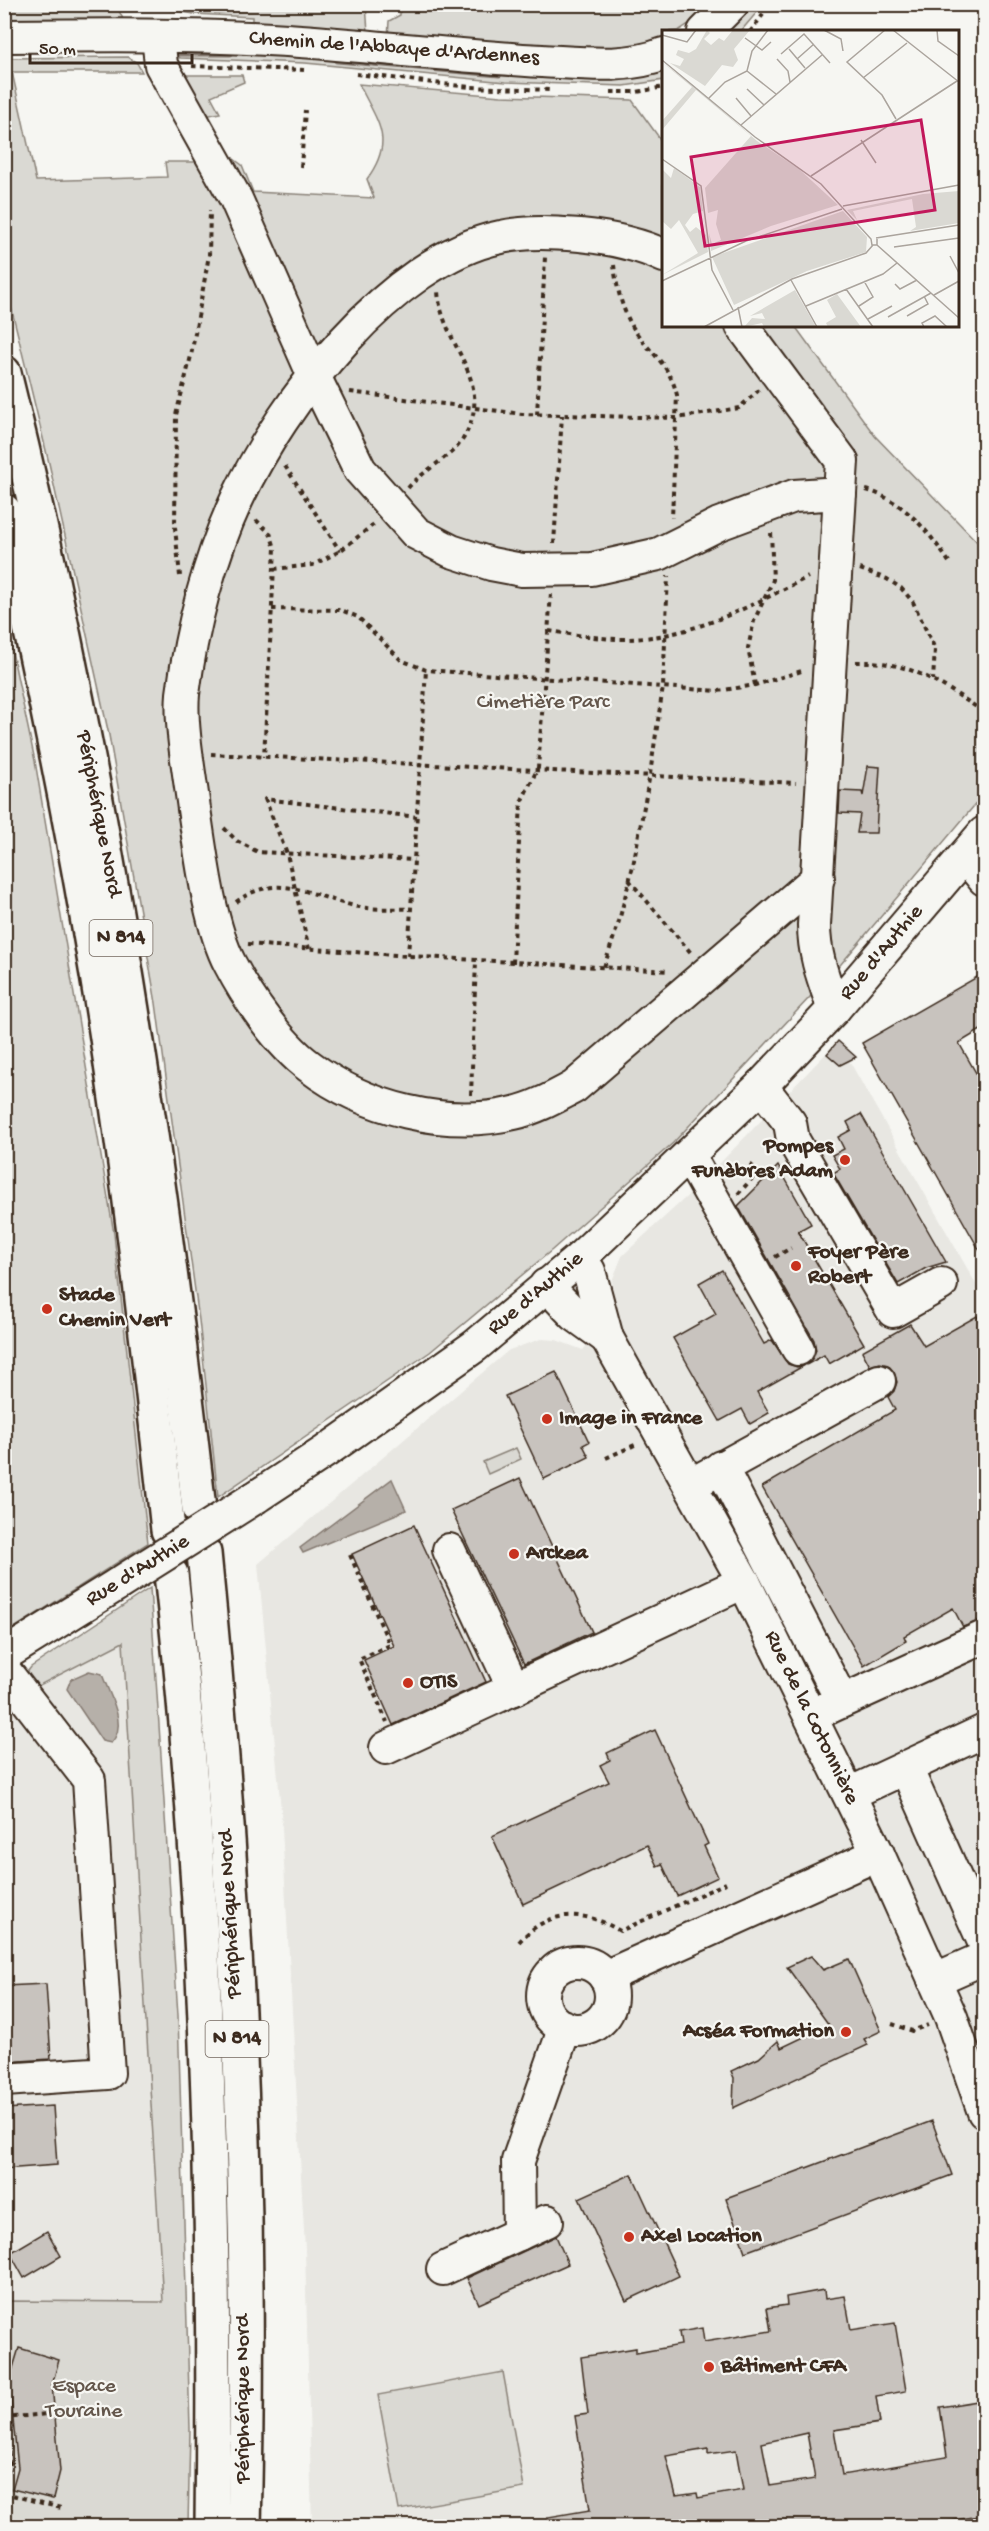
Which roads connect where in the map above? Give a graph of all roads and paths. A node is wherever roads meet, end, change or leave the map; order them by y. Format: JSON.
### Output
{"nodes":[{"id":1,"x":732,"y":4,"type":"edge"},
{"id":2,"x":771,"y":4,"type":"edge"},
{"id":3,"x":706,"y":30,"type":"edge"},
{"id":4,"x":752,"y":30,"type":"edge"},
{"id":5,"x":4,"y":36,"type":"edge"},
{"id":6,"x":158,"y":36,"type":"junction"},
{"id":7,"x":662,"y":54,"type":"edge"},
{"id":8,"x":305,"y":110,"type":"dead end"},
{"id":9,"x":301,"y":167,"type":"dead end"},
{"id":10,"x":219,"y":170,"type":"junction"},
{"id":11,"x":547,"y":232,"type":"junction"},
{"id":12,"x":616,"y":240,"type":"junction"},
{"id":13,"x":662,"y":256,"type":"edge"},
{"id":14,"x":437,"y":263,"type":"junction"},
{"id":15,"x":743,"y":327,"type":"edge"},
{"id":16,"x":4,"y":374,"type":"edge"},
{"id":17,"x":778,"y":374,"type":"junction"},
{"id":18,"x":317,"y":382,"type":"junction"},
{"id":19,"x":473,"y":409,"type":"junction"},
{"id":20,"x":537,"y":415,"type":"junction"},
{"id":21,"x":677,"y":418,"type":"junction"},
{"id":22,"x":268,"y":440,"type":"junction"},
{"id":23,"x":840,"y":489,"type":"junction"},
{"id":24,"x":236,"y":501,"type":"junction"},
{"id":25,"x":390,"y":506,"type":"junction"},
{"id":26,"x":762,"y":508,"type":"junction"},
{"id":27,"x":4,"y":511,"type":"edge"},
{"id":28,"x":670,"y":548,"type":"junction"},
{"id":29,"x":340,"y":550,"type":"junction"},
{"id":30,"x":949,"y":562,"type":"dead end"},
{"id":31,"x":836,"y":564,"type":"junction"},
{"id":32,"x":274,"y":569,"type":"junction"},
{"id":33,"x":180,"y":586,"type":"dead end"},
{"id":34,"x":767,"y":597,"type":"junction"},
{"id":35,"x":272,"y":609,"type":"junction"},
{"id":36,"x":549,"y":631,"type":"dead end"},
{"id":37,"x":664,"y":635,"type":"junction"},
{"id":38,"x":831,"y":662,"type":"junction"},
{"id":39,"x":426,"y":670,"type":"junction"},
{"id":40,"x":545,"y":678,"type":"junction"},
{"id":41,"x":933,"y":680,"type":"junction"},
{"id":42,"x":755,"y":685,"type":"junction"},
{"id":43,"x":663,"y":687,"type":"junction"},
{"id":44,"x":984,"y":712,"type":"edge"},
{"id":45,"x":187,"y":752,"type":"junction"},
{"id":46,"x":264,"y":757,"type":"junction"},
{"id":47,"x":420,"y":766,"type":"junction"},
{"id":48,"x":538,"y":768,"type":"junction"},
{"id":49,"x":650,"y":774,"type":"junction"},
{"id":50,"x":824,"y":785,"type":"junction"},
{"id":51,"x":417,"y":817,"type":"junction"},
{"id":52,"x":222,"y":827,"type":"dead end"},
{"id":53,"x":975,"y":844,"type":"edge"},
{"id":54,"x":287,"y":854,"type":"junction"},
{"id":55,"x":414,"y":860,"type":"junction"},
{"id":56,"x":818,"y":878,"type":"junction"},
{"id":57,"x":984,"y":879,"type":"edge"},
{"id":58,"x":629,"y":880,"type":"junction"},
{"id":59,"x":296,"y":887,"type":"junction"},
{"id":60,"x":411,"y":909,"type":"junction"},
{"id":61,"x":219,"y":930,"type":"junction"},
{"id":62,"x":309,"y":949,"type":"junction"},
{"id":63,"x":408,"y":956,"type":"junction"},
{"id":64,"x":476,"y":960,"type":"junction"},
{"id":65,"x":513,"y":963,"type":"junction"},
{"id":66,"x":604,"y":967,"type":"junction"},
{"id":67,"x":708,"y":972,"type":"junction"},
{"id":68,"x":834,"y":1009,"type":"junction"},
{"id":69,"x":761,"y":1086,"type":"junction"},
{"id":70,"x":470,"y":1117,"type":"junction"},
{"id":71,"x":688,"y":1156,"type":"junction"},
{"id":72,"x":580,"y":1258,"type":"junction"},
{"id":73,"x":941,"y":1284,"type":"dead end"},
{"id":74,"x":546,"y":1285,"type":"junction"},
{"id":75,"x":607,"y":1338,"type":"junction"},
{"id":76,"x":798,"y":1348,"type":"dead end"},
{"id":77,"x":879,"y":1381,"type":"dead end"},
{"id":78,"x":643,"y":1441,"type":"dead end"},
{"id":79,"x":606,"y":1458,"type":"dead end"},
{"id":80,"x":722,"y":1467,"type":"junction"},
{"id":81,"x":689,"y":1485,"type":"junction"},
{"id":82,"x":199,"y":1509,"type":"dead end"},
{"id":83,"x":168,"y":1530,"type":"dead end"},
{"id":84,"x":449,"y":1550,"type":"dead end"},
{"id":85,"x":204,"y":1553,"type":"dead end"},
{"id":86,"x":171,"y":1574,"type":"dead end"},
{"id":87,"x":744,"y":1582,"type":"junction"},
{"id":88,"x":984,"y":1637,"type":"edge"},
{"id":89,"x":4,"y":1655,"type":"edge"},
{"id":90,"x":4,"y":1670,"type":"edge"},
{"id":91,"x":514,"y":1689,"type":"junction"},
{"id":92,"x":842,"y":1701,"type":"junction"},
{"id":93,"x":811,"y":1715,"type":"junction"},
{"id":94,"x":984,"y":1731,"type":"edge"},
{"id":95,"x":387,"y":1748,"type":"dead end"},
{"id":96,"x":906,"y":1768,"type":"junction"},
{"id":97,"x":849,"y":1794,"type":"junction"},
{"id":98,"x":878,"y":1854,"type":"junction"},
{"id":99,"x":726,"y":1883,"type":"dead end"},
{"id":100,"x":519,"y":1942,"type":"dead end"},
{"id":101,"x":984,"y":1942,"type":"edge"},
{"id":102,"x":984,"y":1958,"type":"edge"},
{"id":103,"x":605,"y":1977,"type":"junction"},
{"id":104,"x":934,"y":1980,"type":"junction"},
{"id":105,"x":892,"y":2024,"type":"dead end"},
{"id":106,"x":927,"y":2025,"type":"dead end"},
{"id":107,"x":565,"y":2027,"type":"junction"},
{"id":108,"x":4,"y":2080,"type":"edge"},
{"id":109,"x":984,"y":2112,"type":"edge"},
{"id":110,"x":548,"y":2221,"type":"dead end"},
{"id":111,"x":519,"y":2234,"type":"junction"},
{"id":112,"x":443,"y":2269,"type":"dead end"},
{"id":113,"x":68,"y":2412,"type":"dead end"},
{"id":114,"x":4,"y":2418,"type":"edge"},
{"id":115,"x":4,"y":2425,"type":"edge"},
{"id":116,"x":245,"y":2462,"type":"junction"},
{"id":117,"x":4,"y":2480,"type":"edge"},
{"id":118,"x":4,"y":2493,"type":"edge"},
{"id":119,"x":61,"y":2508,"type":"dead end"},
{"id":120,"x":212,"y":2526,"type":"edge"},
{"id":121,"x":244,"y":2526,"type":"edge"},
{"id":122,"x":263,"y":2526,"type":"edge"}],
"edges":[{"from":1,"to":3,"type":"street"},
{"from":2,"to":4,"type":"path"},
{"from":5,"to":6,"type":"street","name":"Chemin de l'Abbaye d'Ardennes"},
{"from":6,"to":7,"type":"street","name":"Chemin de l'Abbaye d'Ardennes"},
{"from":6,"to":10,"type":"street"},
{"from":8,"to":9,"type":"path"},
{"from":10,"to":18,"type":"street"},
{"from":10,"to":33,"type":"path"},
{"from":11,"to":12,"type":"street"},
{"from":11,"to":14,"type":"street"},
{"from":11,"to":20,"type":"path"},
{"from":12,"to":13,"type":"street"},
{"from":12,"to":21,"type":"path"},
{"from":14,"to":18,"type":"street"},
{"from":14,"to":19,"type":"path"},
{"from":15,"to":17,"type":"street"},
{"from":16,"to":82,"type":"highway","name":"Périphérique Nord","number":"N 814"},
{"from":17,"to":21,"type":"path"},
{"from":17,"to":23,"type":"street"},
{"from":18,"to":19,"type":"path"},
{"from":18,"to":22,"type":"street"},
{"from":18,"to":25,"type":"street"},
{"from":19,"to":20,"type":"path"},
{"from":19,"to":25,"type":"path"},
{"from":20,"to":21,"type":"path"},
{"from":21,"to":28,"type":"path"},
{"from":22,"to":24,"type":"street"},
{"from":22,"to":29,"type":"path"},
{"from":23,"to":26,"type":"street"},
{"from":23,"to":30,"type":"path"},
{"from":23,"to":31,"type":"street"},
{"from":24,"to":32,"type":"path"},
{"from":24,"to":45,"type":"street"},
{"from":25,"to":28,"type":"street"},
{"from":25,"to":29,"type":"path"},
{"from":26,"to":28,"type":"street"},
{"from":26,"to":34,"type":"path"},
{"from":27,"to":83,"type":"highway","name":"Périphérique Nord","number":"N 814"},
{"from":28,"to":37,"type":"path"},
{"from":29,"to":32,"type":"path"},
{"from":31,"to":34,"type":"path"},
{"from":31,"to":38,"type":"street"},
{"from":31,"to":41,"type":"path"},
{"from":32,"to":35,"type":"path"},
{"from":34,"to":37,"type":"path"},
{"from":34,"to":42,"type":"path"},
{"from":35,"to":39,"type":"path"},
{"from":35,"to":46,"type":"path"},
{"from":36,"to":37,"type":"path"},
{"from":37,"to":43,"type":"path"},
{"from":38,"to":41,"type":"path"},
{"from":38,"to":42,"type":"path"},
{"from":38,"to":50,"type":"street"},
{"from":39,"to":40,"type":"path"},
{"from":39,"to":47,"type":"path"},
{"from":40,"to":43,"type":"path"},
{"from":40,"to":48,"type":"path"},
{"from":41,"to":44,"type":"path"},
{"from":42,"to":43,"type":"path"},
{"from":43,"to":49,"type":"path"},
{"from":45,"to":46,"type":"path"},
{"from":45,"to":61,"type":"street"},
{"from":46,"to":47,"type":"path"},
{"from":47,"to":48,"type":"path"},
{"from":47,"to":51,"type":"path"},
{"from":48,"to":49,"type":"path"},
{"from":48,"to":65,"type":"path"},
{"from":49,"to":50,"type":"path"},
{"from":49,"to":58,"type":"path"},
{"from":50,"to":56,"type":"street"},
{"from":51,"to":54,"type":"path"},
{"from":51,"to":55,"type":"path"},
{"from":52,"to":54,"type":"path"},
{"from":53,"to":57,"type":"street"},
{"from":53,"to":68,"type":"street","name":"Rue d'Authie"},
{"from":54,"to":55,"type":"path"},
{"from":54,"to":59,"type":"path"},
{"from":55,"to":60,"type":"path"},
{"from":56,"to":67,"type":"street"},
{"from":56,"to":68,"type":"street"},
{"from":58,"to":66,"type":"path"},
{"from":58,"to":67,"type":"path"},
{"from":59,"to":60,"type":"path"},
{"from":59,"to":61,"type":"path"},
{"from":59,"to":62,"type":"path"},
{"from":60,"to":63,"type":"path"},
{"from":61,"to":62,"type":"path"},
{"from":61,"to":70,"type":"street"},
{"from":62,"to":63,"type":"path"},
{"from":63,"to":64,"type":"path"},
{"from":64,"to":65,"type":"path"},
{"from":64,"to":70,"type":"path"},
{"from":65,"to":66,"type":"path"},
{"from":66,"to":67,"type":"path"},
{"from":67,"to":70,"type":"street"},
{"from":68,"to":69,"type":"street","name":"Rue d'Authie"},
{"from":69,"to":71,"type":"street","name":"Rue d'Authie"},
{"from":69,"to":73,"type":"street"},
{"from":71,"to":72,"type":"street","name":"Rue d'Authie"},
{"from":71,"to":76,"type":"street"},
{"from":72,"to":74,"type":"street","name":"Rue d'Authie"},
{"from":72,"to":75,"type":"street","name":"Rue de la Cotonnière"},
{"from":74,"to":75,"type":"street","name":"Rue de la Cotonnière"},
{"from":74,"to":89,"type":"street","name":"Rue d'Authie","bridge":true},
{"from":75,"to":81,"type":"street","name":"Rue de la Cotonnière"},
{"from":77,"to":80,"type":"street"},
{"from":78,"to":79,"type":"path"},
{"from":80,"to":81,"type":"street"},
{"from":80,"to":92,"type":"street"},
{"from":81,"to":87,"type":"street","name":"Rue de la Cotonnière"},
{"from":84,"to":91,"type":"street"},
{"from":85,"to":116,"type":"highway","name":"Périphérique Nord","number":"N 814"},
{"from":86,"to":120,"type":"highway","name":"Périphérique Nord","number":"N 814"},
{"from":87,"to":91,"type":"street"},
{"from":87,"to":93,"type":"street","name":"Rue de la Cotonnière"},
{"from":88,"to":92,"type":"street"},
{"from":90,"to":108,"type":"street"},
{"from":91,"to":95,"type":"street"},
{"from":92,"to":93,"type":"street"},
{"from":93,"to":97,"type":"street","name":"Rue de la Cotonnière"},
{"from":94,"to":96,"type":"street"},
{"from":96,"to":97,"type":"street"},
{"from":96,"to":101,"type":"street"},
{"from":97,"to":98,"type":"street","name":"Rue de la Cotonnière"},
{"from":98,"to":103,"type":"street"},
{"from":98,"to":104,"type":"street","name":"Rue de la Cotonnière"},
{"from":99,"to":100,"type":"path"},
{"from":102,"to":104,"type":"street"},
{"from":103,"to":107,"type":"street"},
{"from":103,"to":107,"type":"street"},
{"from":104,"to":109,"type":"street","name":"Rue de la Cotonnière"},
{"from":105,"to":106,"type":"path"},
{"from":107,"to":111,"type":"street"},
{"from":110,"to":111,"type":"street"},
{"from":111,"to":112,"type":"street"},
{"from":113,"to":114,"type":"path"},
{"from":115,"to":117,"type":"path"},
{"from":116,"to":121,"type":"highway","name":"Périphérique Nord","number":"N 814"},
{"from":116,"to":122,"type":"highway"},
{"from":118,"to":119,"type":"path"}]}
